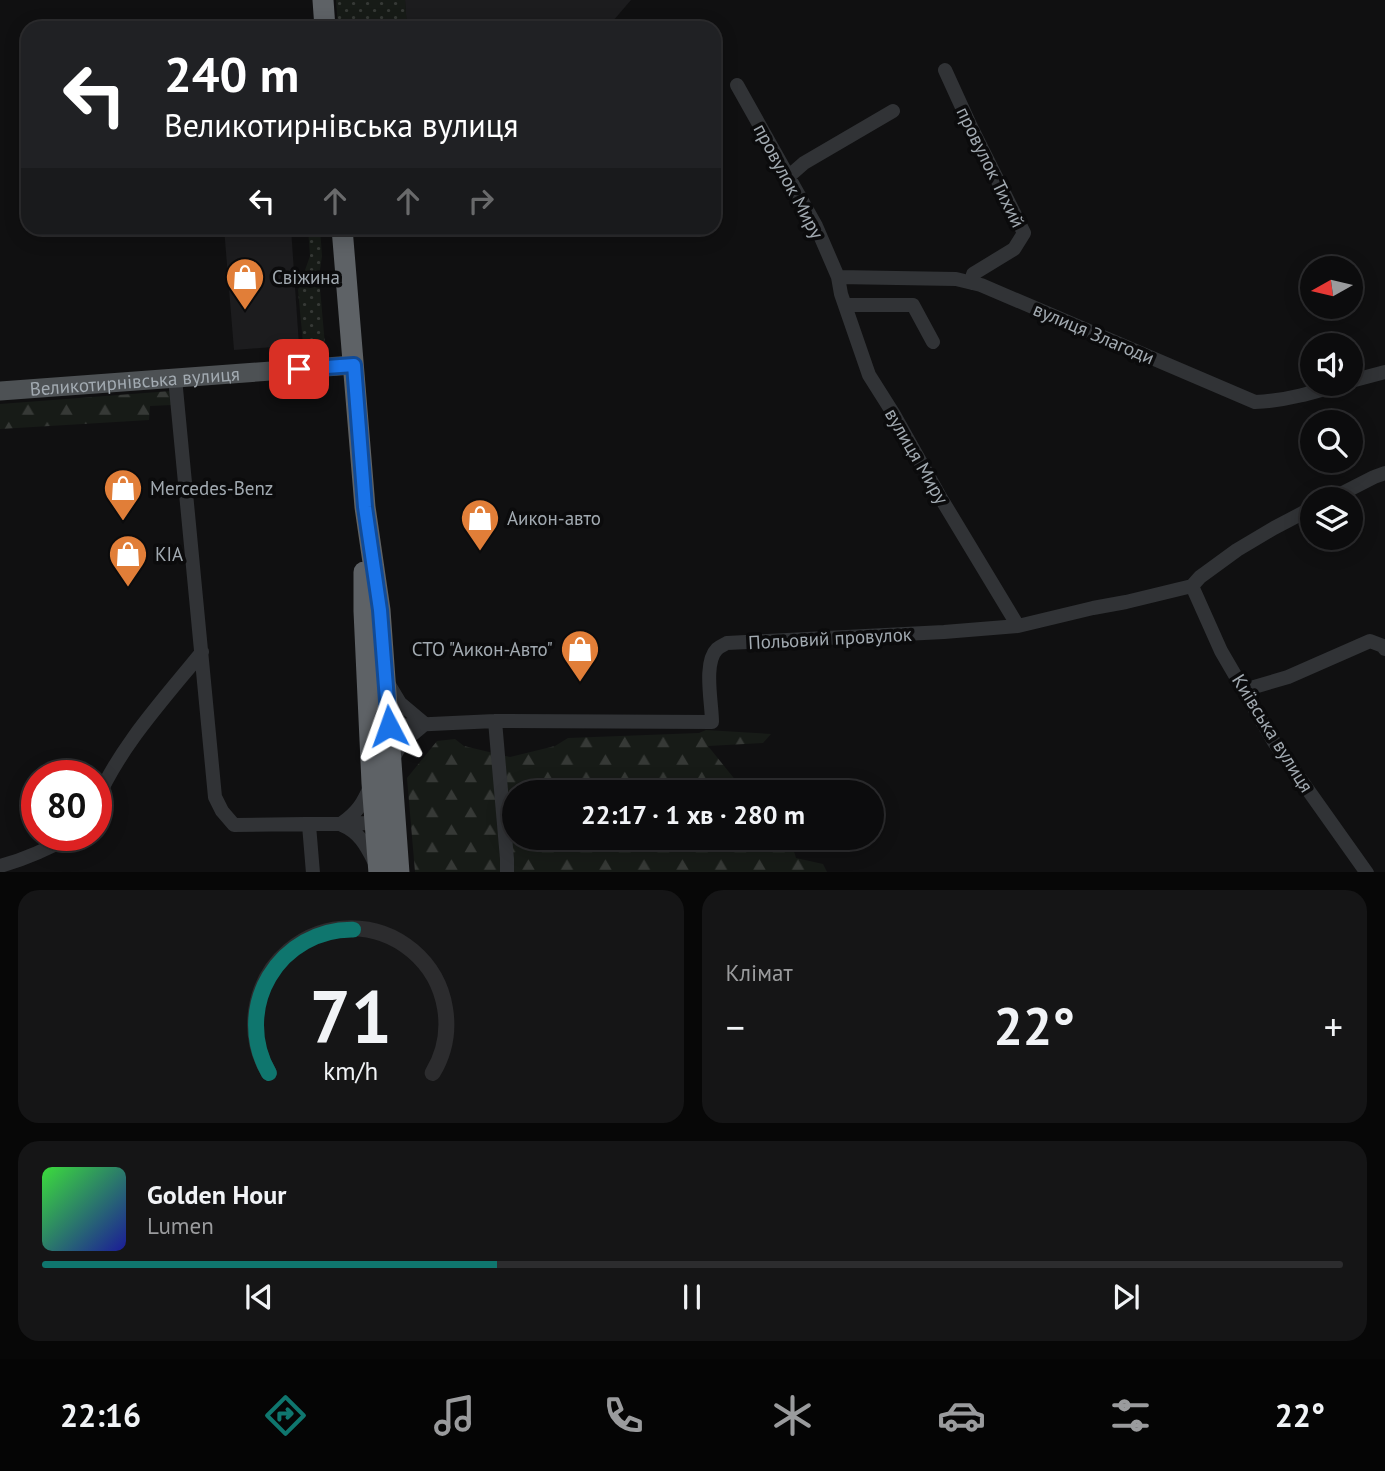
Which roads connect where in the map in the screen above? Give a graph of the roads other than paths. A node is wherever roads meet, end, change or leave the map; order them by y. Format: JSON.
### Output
{"nodes":[{"id":1,"x":323,"y":0,"type":"edge"},
{"id":2,"x":324,"y":21,"type":"edge"},
{"id":3,"x":945,"y":70,"type":"dead end"},
{"id":4,"x":737,"y":85,"type":"dead end"},
{"id":5,"x":893,"y":111,"type":"dead end"},
{"id":6,"x":788,"y":177,"type":"junction"},
{"id":7,"x":343,"y":235,"type":"edge"},
{"id":8,"x":356,"y":235,"type":"edge"},
{"id":9,"x":838,"y":277,"type":"junction"},
{"id":10,"x":346,"y":282,"type":"junction"},
{"id":11,"x":971,"y":283,"type":"junction"},
{"id":12,"x":845,"y":305,"type":"junction"},
{"id":13,"x":933,"y":342,"type":"dead end"},
{"id":14,"x":354,"y":365,"type":"junction"},
{"id":15,"x":1385,"y":372,"type":"edge"},
{"id":16,"x":175,"y":378,"type":"junction"},
{"id":17,"x":1363,"y":378,"type":"edge"},
{"id":18,"x":0,"y":391,"type":"edge"},
{"id":19,"x":1300,"y":395,"type":"edge"},
{"id":20,"x":1385,"y":474,"type":"edge"},
{"id":21,"x":1354,"y":487,"type":"edge"},
{"id":22,"x":1300,"y":514,"type":"edge"},
{"id":23,"x":1196,"y":581,"type":"junction"},
{"id":24,"x":1018,"y":626,"type":"junction"},
{"id":25,"x":1385,"y":649,"type":"edge"},
{"id":26,"x":202,"y":652,"type":"junction"},
{"id":27,"x":377,"y":680,"type":"junction"},
{"id":28,"x":1244,"y":690,"type":"junction"},
{"id":29,"x":495,"y":721,"type":"junction"},
{"id":30,"x":425,"y":724,"type":"junction"},
{"id":31,"x":389,"y":726,"type":"junction"},
{"id":32,"x":371,"y":755,"type":"junction"},
{"id":33,"x":392,"y":765,"type":"junction"},
{"id":34,"x":112,"y":772,"type":"edge"},
{"id":35,"x":372,"y":783,"type":"junction"},
{"id":36,"x":394,"y":800,"type":"junction"},
{"id":37,"x":375,"y":823,"type":"junction"},
{"id":38,"x":340,"y":824,"type":"junction"},
{"id":39,"x":309,"y":825,"type":"junction"},
{"id":40,"x":397,"y":842,"type":"junction"},
{"id":41,"x":43,"y":851,"type":"edge"},
{"id":42,"x":0,"y":866,"type":"edge"},
{"id":43,"x":313,"y":872,"type":"edge"},
{"id":44,"x":379,"y":872,"type":"edge"},
{"id":45,"x":379,"y":872,"type":"edge"},
{"id":46,"x":400,"y":872,"type":"edge"},
{"id":47,"x":507,"y":872,"type":"edge"},
{"id":48,"x":1366,"y":872,"type":"edge"}],
"edges":[{"from":1,"to":2,"type":"highway"},
{"from":3,"to":11,"type":"street","name":"провулок Тихий"},
{"from":4,"to":6,"type":"street","name":"провулок Миру"},
{"from":5,"to":6,"type":"street"},
{"from":6,"to":9,"type":"street","name":"провулок Миру"},
{"from":7,"to":10,"type":"highway"},
{"from":8,"to":10,"type":"highway"},
{"from":9,"to":11,"type":"street","name":"вулиця Злагоди"},
{"from":9,"to":12,"type":"street","name":"вулиця Миру"},
{"from":10,"to":14,"type":"highway"},
{"from":11,"to":19,"type":"street","name":"вулиця Злагоди"},
{"from":12,"to":13,"type":"street"},
{"from":12,"to":24,"type":"street","name":"вулиця Миру"},
{"from":14,"to":16,"type":"main road","name":"Великотирнівська вулиця"},
{"from":14,"to":27,"type":"highway"},
{"from":15,"to":17,"type":"street"},
{"from":16,"to":18,"type":"main road","name":"Великотирнівська вулиця"},
{"from":16,"to":26,"type":"street"},
{"from":20,"to":21,"type":"street"},
{"from":22,"to":23,"type":"street","name":"Польовий провулок"},
{"from":23,"to":24,"type":"street","name":"Польовий провулок"},
{"from":23,"to":28,"type":"street","name":"Київська вулиця"},
{"from":24,"to":29,"type":"street","name":"Польовий провулок"},
{"from":25,"to":28,"type":"street"},
{"from":26,"to":34,"type":"street"},
{"from":26,"to":39,"type":"street"},
{"from":27,"to":30,"type":"street"},
{"from":27,"to":31,"type":"highway"},
{"from":27,"to":32,"type":"highway"},
{"from":28,"to":48,"type":"street","name":"Київська вулиця"},
{"from":29,"to":30,"type":"street","name":"Польовий провулок"},
{"from":29,"to":47,"type":"street"},
{"from":30,"to":31,"type":"street","name":"Польовий провулок"},
{"from":30,"to":33,"type":"street"},
{"from":31,"to":32,"type":"street"},
{"from":31,"to":33,"type":"highway"},
{"from":32,"to":35,"type":"highway"},
{"from":33,"to":36,"type":"highway"},
{"from":35,"to":37,"type":"highway"},
{"from":35,"to":38,"type":"street"},
{"from":36,"to":37,"type":"street"},
{"from":36,"to":40,"type":"highway"},
{"from":37,"to":38,"type":"street"},
{"from":37,"to":40,"type":"street"},
{"from":37,"to":44,"type":"highway"},
{"from":38,"to":39,"type":"street"},
{"from":38,"to":45,"type":"street"},
{"from":39,"to":43,"type":"street"},
{"from":40,"to":46,"type":"highway"},
{"from":41,"to":42,"type":"street"}]}
